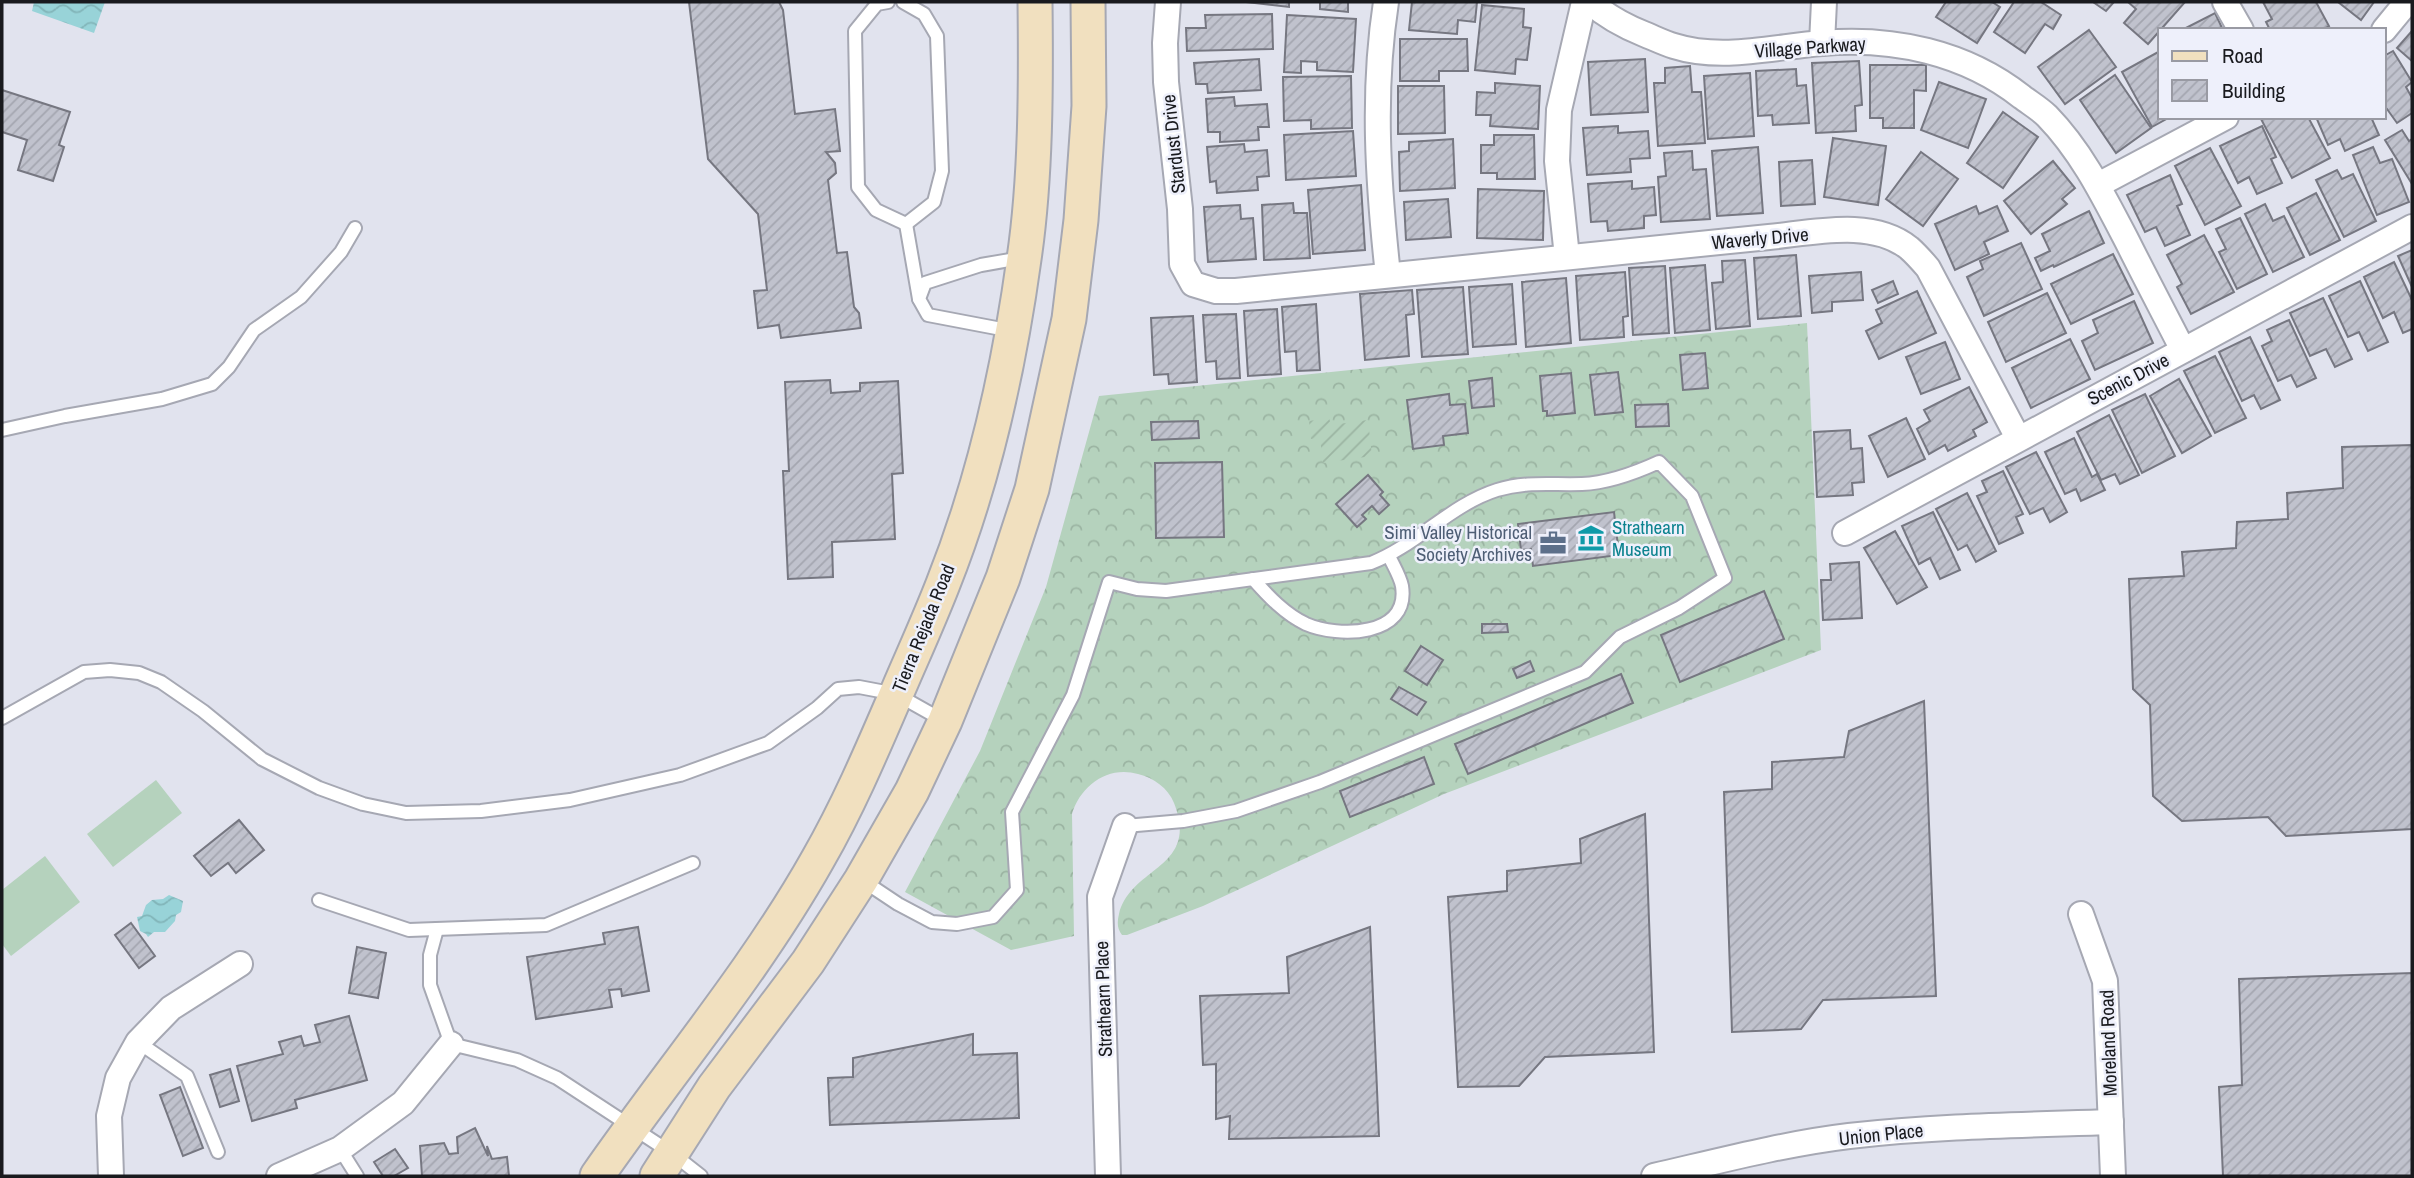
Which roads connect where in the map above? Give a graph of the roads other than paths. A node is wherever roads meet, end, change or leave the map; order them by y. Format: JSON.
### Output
{"nodes":[{"id":1,"x":888,"y":2,"type":"edge"},
{"id":2,"x":903,"y":2,"type":"edge"},
{"id":3,"x":1035,"y":2,"type":"edge"},
{"id":4,"x":1088,"y":2,"type":"edge"},
{"id":5,"x":1168,"y":2,"type":"edge"},
{"id":6,"x":1386,"y":2,"type":"edge"},
{"id":7,"x":1584,"y":2,"type":"edge"},
{"id":8,"x":1590,"y":2,"type":"edge"},
{"id":9,"x":1824,"y":2,"type":"edge"},
{"id":10,"x":2225,"y":2,"type":"edge"},
{"id":11,"x":2407,"y":2,"type":"edge"},
{"id":12,"x":2240,"y":28,"type":"edge"},
{"id":13,"x":2386,"y":28,"type":"edge"},
{"id":14,"x":1822,"y":43,"type":"junction"},
{"id":15,"x":2222,"y":119,"type":"edge"},
{"id":16,"x":2098,"y":185,"type":"junction"},
{"id":17,"x":905,"y":224,"type":"junction"},
{"id":18,"x":2412,"y":227,"type":"edge"},
{"id":19,"x":355,"y":228,"type":"dead end"},
{"id":20,"x":1025,"y":257,"type":"junction"},
{"id":21,"x":1566,"y":257,"type":"junction"},
{"id":22,"x":1388,"y":275,"type":"junction"},
{"id":23,"x":1193,"y":284,"type":"joint"},
{"id":24,"x":919,"y":299,"type":"junction"},
{"id":25,"x":1012,"y":331,"type":"junction"},
{"id":26,"x":2183,"y":350,"type":"junction"},
{"id":27,"x":2,"y":430,"type":"edge"},
{"id":28,"x":2018,"y":438,"type":"junction"},
{"id":29,"x":1845,"y":533,"type":"dead end"},
{"id":30,"x":1389,"y":556,"type":"junction"},
{"id":31,"x":1252,"y":579,"type":"junction"},
{"id":32,"x":896,"y":694,"type":"junction"},
{"id":33,"x":2,"y":718,"type":"edge"},
{"id":34,"x":944,"y":721,"type":"junction"},
{"id":35,"x":1125,"y":826,"type":"joint"},
{"id":36,"x":693,"y":863,"type":"dead end"},
{"id":37,"x":862,"y":880,"type":"junction"},
{"id":38,"x":319,"y":900,"type":"dead end"},
{"id":39,"x":2081,"y":914,"type":"dead end"},
{"id":40,"x":437,"y":929,"type":"junction"},
{"id":41,"x":240,"y":964,"type":"dead end"},
{"id":42,"x":138,"y":1042,"type":"junction"},
{"id":43,"x":451,"y":1044,"type":"junction"},
{"id":44,"x":2111,"y":1122,"type":"junction"},
{"id":45,"x":632,"y":1126,"type":"junction"},
{"id":46,"x":340,"y":1149,"type":"junction"},
{"id":47,"x":218,"y":1152,"type":"dead end"},
{"id":48,"x":665,"y":1165,"type":"edge"},
{"id":49,"x":111,"y":1176,"type":"edge"},
{"id":50,"x":279,"y":1176,"type":"edge"},
{"id":51,"x":358,"y":1176,"type":"edge"},
{"id":52,"x":597,"y":1176,"type":"edge"},
{"id":53,"x":701,"y":1176,"type":"edge"},
{"id":54,"x":1108,"y":1176,"type":"edge"},
{"id":55,"x":1654,"y":1176,"type":"edge"},
{"id":56,"x":2113,"y":1176,"type":"edge"}],
"edges":[{"from":1,"to":17,"type":"lane"},
{"from":2,"to":17,"type":"lane"},
{"from":3,"to":20,"type":"main road","name":"Tierra Rejada Road"},
{"from":4,"to":34,"type":"main road"},
{"from":5,"to":23,"type":"street","name":"Stardust Drive"},
{"from":6,"to":22,"type":"street"},
{"from":7,"to":21,"type":"street"},
{"from":8,"to":14,"type":"street","name":"Village Parkway"},
{"from":9,"to":14,"type":"street"},
{"from":10,"to":12,"type":"street"},
{"from":11,"to":13,"type":"street"},
{"from":14,"to":16,"type":"street","name":"Village Parkway"},
{"from":15,"to":16,"type":"street"},
{"from":16,"to":26,"type":"street","name":"Village Parkway"},
{"from":17,"to":24,"type":"lane"},
{"from":18,"to":26,"type":"street","name":"Scenic Drive"},
{"from":19,"to":27,"type":"lane"},
{"from":20,"to":24,"type":"lane"},
{"from":20,"to":25,"type":"main road","name":"Tierra Rejada Road"},
{"from":21,"to":22,"type":"street","name":"Waverly Drive"},
{"from":21,"to":28,"type":"street","name":"Waverly Drive"},
{"from":22,"to":23,"type":"street","name":"Waverly Drive"},
{"from":24,"to":25,"type":"lane"},
{"from":25,"to":32,"type":"main road","name":"Tierra Rejada Road"},
{"from":26,"to":28,"type":"street","name":"Scenic Drive"},
{"from":28,"to":29,"type":"street","name":"Scenic Drive"},
{"from":30,"to":31,"type":"lane"},
{"from":30,"to":31,"type":"lane"},
{"from":30,"to":35,"type":"lane"},
{"from":31,"to":37,"type":"lane"},
{"from":32,"to":33,"type":"lane"},
{"from":32,"to":34,"type":"lane"},
{"from":32,"to":45,"type":"main road","name":"Tierra Rejada Road"},
{"from":34,"to":37,"type":"main road"},
{"from":35,"to":54,"type":"street","name":"Strathearn Place"},
{"from":36,"to":40,"type":"lane"},
{"from":37,"to":48,"type":"main road"},
{"from":38,"to":40,"type":"lane"},
{"from":39,"to":44,"type":"street","name":"Moreland Road"},
{"from":40,"to":43,"type":"lane"},
{"from":41,"to":42,"type":"street"},
{"from":42,"to":47,"type":"lane"},
{"from":42,"to":49,"type":"street"},
{"from":43,"to":45,"type":"lane"},
{"from":43,"to":46,"type":"street"},
{"from":44,"to":55,"type":"street","name":"Union Place"},
{"from":44,"to":56,"type":"street","name":"Moreland Road"},
{"from":45,"to":48,"type":"lane"},
{"from":45,"to":52,"type":"main road","name":"Tierra Rejada Road"},
{"from":46,"to":50,"type":"street"},
{"from":46,"to":51,"type":"lane"},
{"from":48,"to":53,"type":"lane"}]}
